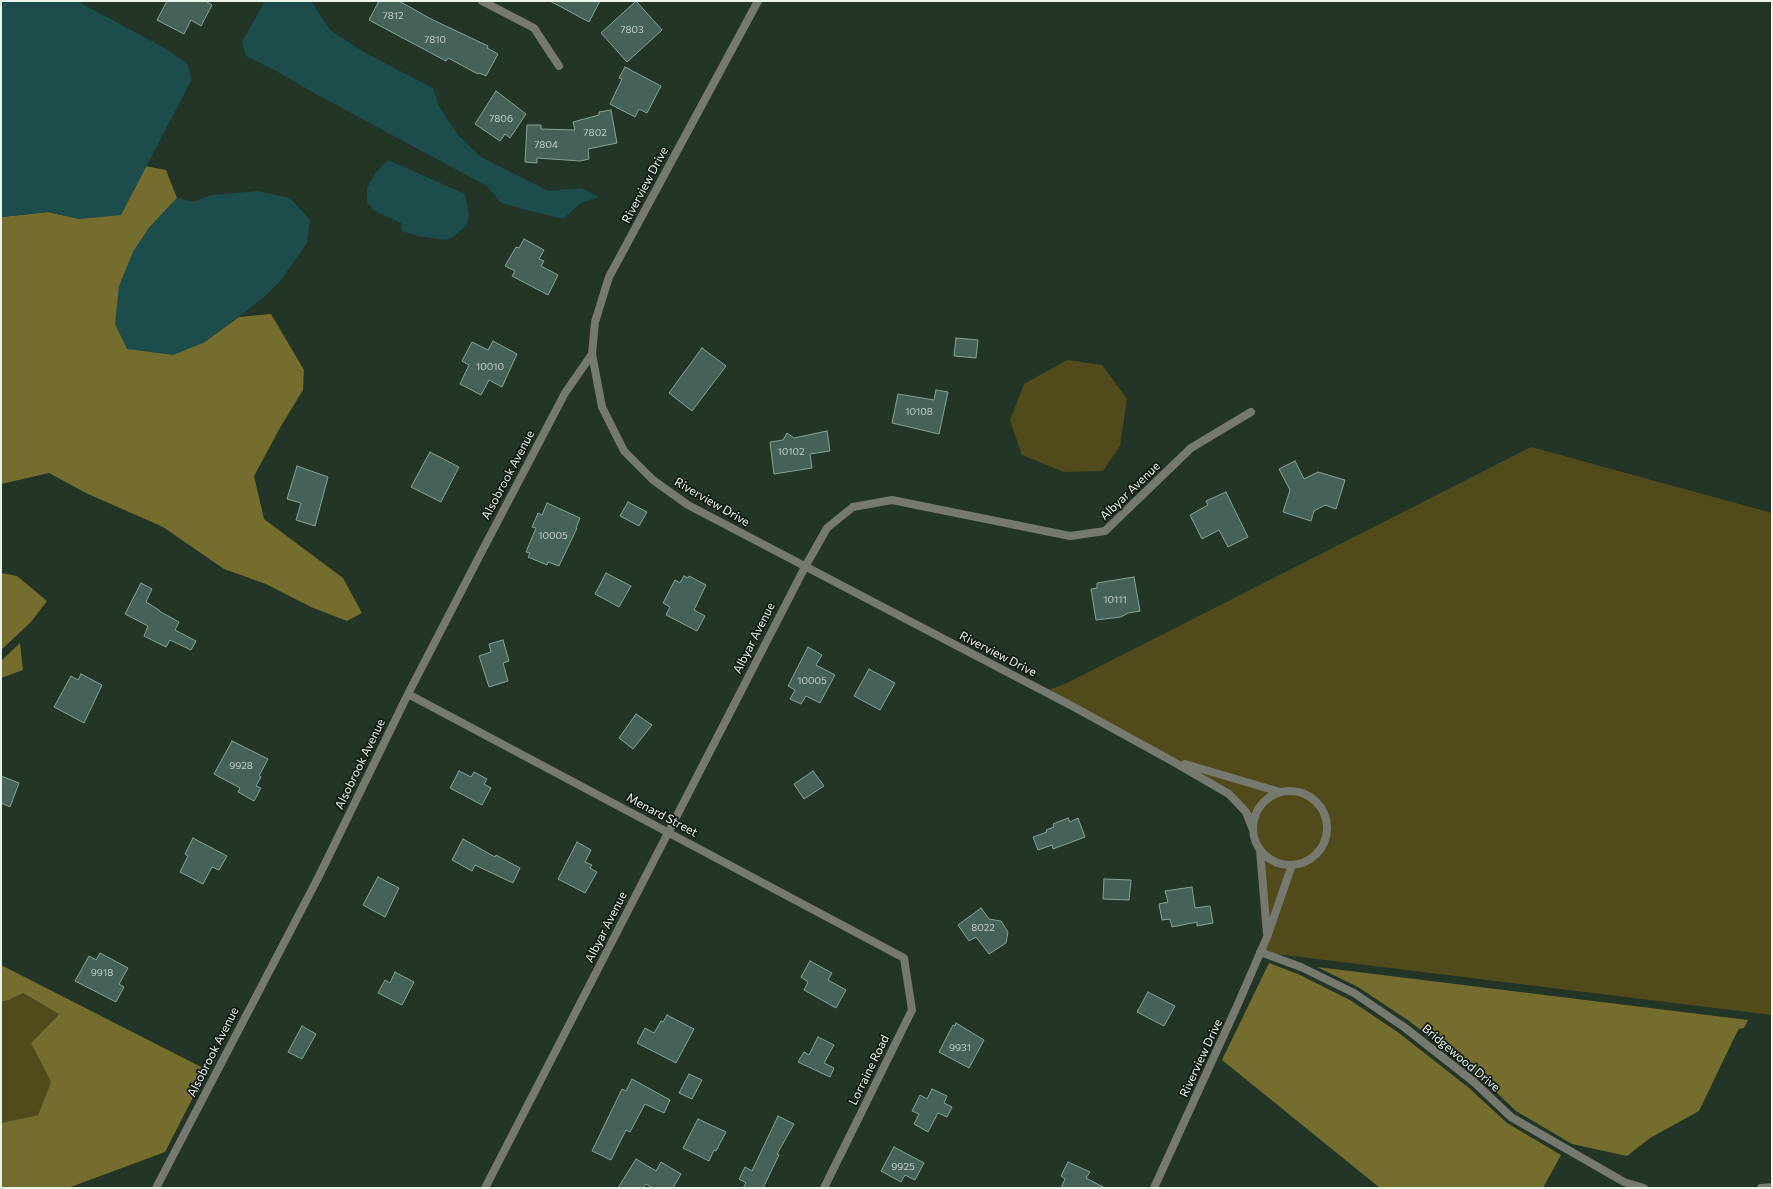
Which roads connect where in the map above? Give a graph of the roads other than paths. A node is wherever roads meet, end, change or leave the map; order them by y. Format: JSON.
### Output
{"nodes":[{"id":1,"x":482,"y":1,"type":"edge"},
{"id":2,"x":758,"y":1,"type":"edge"},
{"id":3,"x":559,"y":66,"type":"dead end"},
{"id":4,"x":592,"y":354,"type":"junction"},
{"id":5,"x":1252,"y":412,"type":"dead end"},
{"id":6,"x":804,"y":567,"type":"junction"},
{"id":7,"x":408,"y":694,"type":"junction"},
{"id":8,"x":1172,"y":761,"type":"junction"},
{"id":9,"x":1280,"y":792,"type":"junction"},
{"id":10,"x":1253,"y":830,"type":"junction"},
{"id":11,"x":668,"y":831,"type":"junction"},
{"id":12,"x":1260,"y":850,"type":"junction"},
{"id":13,"x":1292,"y":865,"type":"junction"},
{"id":14,"x":1267,"y":937,"type":"junction"},
{"id":15,"x":1260,"y":952,"type":"junction"},
{"id":16,"x":904,"y":958,"type":"joint"},
{"id":17,"x":1772,"y":1186,"type":"edge"},
{"id":18,"x":156,"y":1188,"type":"edge"},
{"id":19,"x":485,"y":1188,"type":"edge"},
{"id":20,"x":824,"y":1188,"type":"edge"},
{"id":21,"x":1154,"y":1188,"type":"edge"},
{"id":22,"x":1644,"y":1188,"type":"edge"},
{"id":23,"x":1761,"y":1188,"type":"edge"}],
"edges":[{"from":1,"to":3,"type":"street"},
{"from":2,"to":4,"type":"street","name":"Riverview Drive"},
{"from":4,"to":6,"type":"street","name":"Riverview Drive"},
{"from":4,"to":7,"type":"street","name":"Alsobrook Avenue"},
{"from":5,"to":6,"type":"street","name":"Albyar Avenue"},
{"from":6,"to":8,"type":"street","name":"Riverview Drive"},
{"from":6,"to":11,"type":"street","name":"Albyar Avenue"},
{"from":7,"to":11,"type":"street","name":"Menard Street"},
{"from":7,"to":18,"type":"street","name":"Alsobrook Avenue"},
{"from":8,"to":9,"type":"street","name":"Riverview Drive"},
{"from":8,"to":10,"type":"street","name":"Riverview Drive"},
{"from":9,"to":10,"type":"street"},
{"from":9,"to":13,"type":"street","name":"Riverview Drive"},
{"from":10,"to":12,"type":"street","name":"Riverview Drive"},
{"from":11,"to":16,"type":"street","name":"Menard Street"},
{"from":11,"to":19,"type":"street","name":"Albyar Avenue"},
{"from":12,"to":13,"type":"street"},
{"from":12,"to":14,"type":"street","name":"Riverview Drive"},
{"from":13,"to":14,"type":"street","name":"Riverview Drive"},
{"from":14,"to":15,"type":"street","name":"Riverview Drive"},
{"from":15,"to":21,"type":"street","name":"Riverview Drive"},
{"from":15,"to":22,"type":"street","name":"Bridgewood Drive"},
{"from":16,"to":20,"type":"street","name":"Lorraine Road"},
{"from":17,"to":23,"type":"street"}]}
